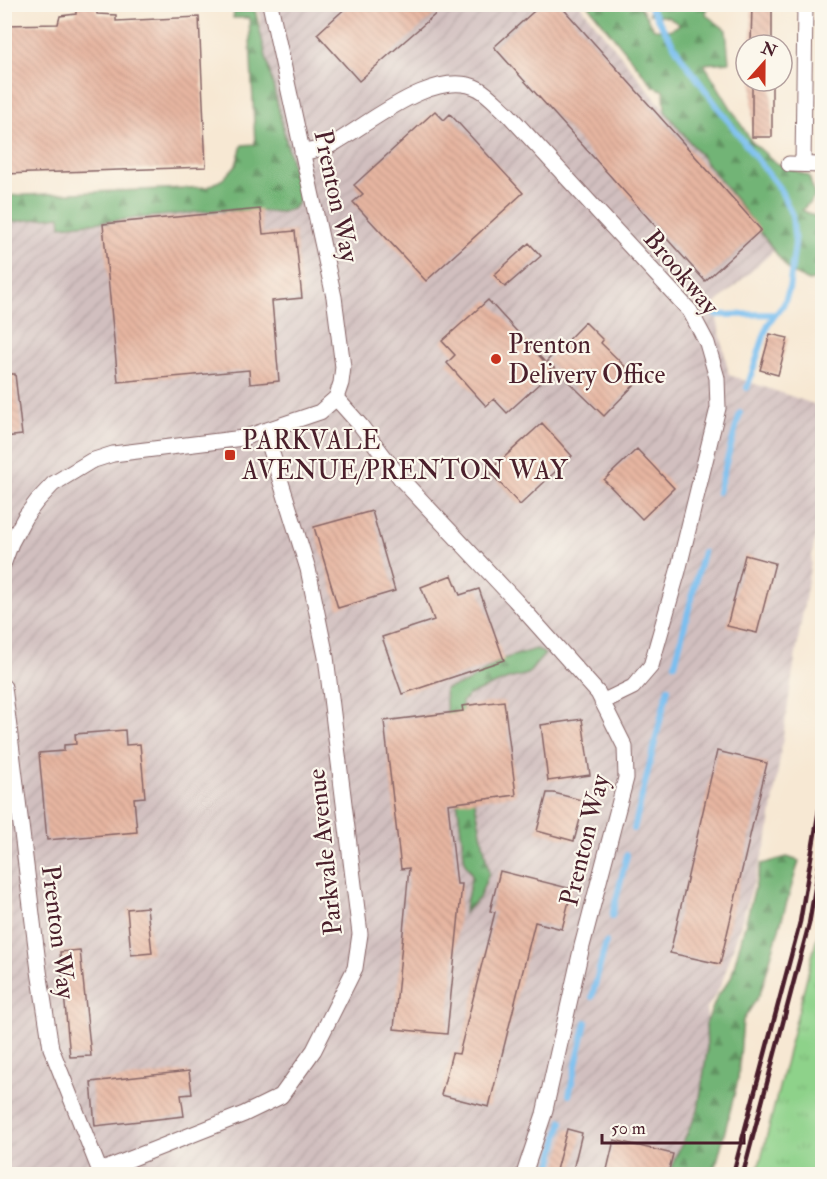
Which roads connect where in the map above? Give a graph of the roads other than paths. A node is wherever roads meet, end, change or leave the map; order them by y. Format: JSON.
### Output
{"nodes":[{"id":1,"x":270,"y":4,"type":"edge"},
{"id":2,"x":805,"y":4,"type":"edge"},
{"id":3,"x":302,"y":153,"type":"junction"},
{"id":4,"x":820,"y":165,"type":"dead end"},
{"id":5,"x":336,"y":399,"type":"junction"},
{"id":6,"x":265,"y":431,"type":"junction"},
{"id":7,"x":4,"y":562,"type":"edge"},
{"id":8,"x":4,"y":687,"type":"edge"},
{"id":9,"x":603,"y":702,"type":"junction"},
{"id":10,"x":101,"y":1173,"type":"edge"},
{"id":11,"x":524,"y":1174,"type":"edge"}],
"edges":[{"from":1,"to":3,"type":"street","name":"Prenton Way"},
{"from":2,"to":4,"type":"street"},
{"from":3,"to":5,"type":"street","name":"Prenton Way"},
{"from":3,"to":9,"type":"street","name":"Brookway"},
{"from":5,"to":6,"type":"street"},
{"from":5,"to":9,"type":"street","name":"Prenton Way"},
{"from":6,"to":7,"type":"street"},
{"from":6,"to":10,"type":"street","name":"Parkvale Avenue"},
{"from":8,"to":10,"type":"street","name":"Prenton Way"},
{"from":9,"to":11,"type":"street","name":"Prenton Way"}]}
